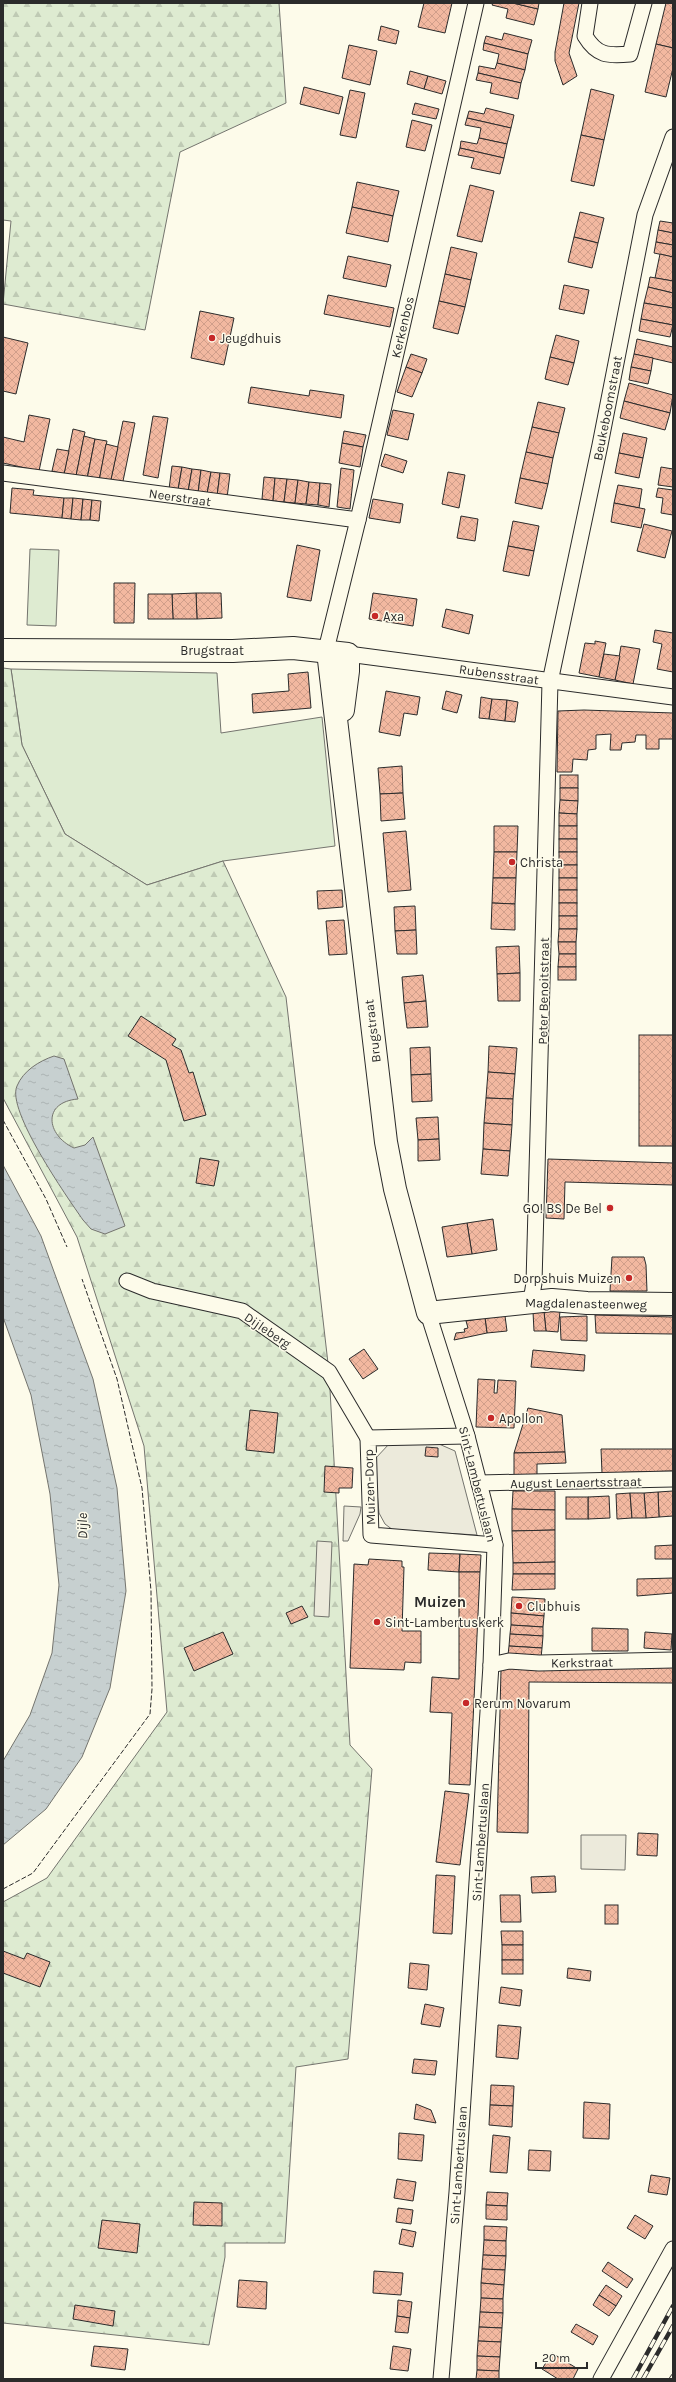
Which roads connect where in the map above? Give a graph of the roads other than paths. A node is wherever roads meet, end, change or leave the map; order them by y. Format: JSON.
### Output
{"nodes":[{"id":1,"x":476,"y":3,"type":"edge"},
{"id":2,"x":590,"y":3,"type":"edge"},
{"id":3,"x":644,"y":3,"type":"edge"},
{"id":4,"x":673,"y":137,"type":"edge"},
{"id":5,"x":3,"y":473,"type":"edge"},
{"id":6,"x":358,"y":520,"type":"junction"},
{"id":7,"x":3,"y":650,"type":"edge"},
{"id":8,"x":326,"y":650,"type":"junction"},
{"id":9,"x":348,"y":654,"type":"junction"},
{"id":10,"x":550,"y":682,"type":"junction"},
{"id":11,"x":673,"y":697,"type":"edge"},
{"id":12,"x":339,"y":744,"type":"junction"},
{"id":13,"x":127,"y":1281,"type":"dead end"},
{"id":14,"x":532,"y":1301,"type":"junction"},
{"id":15,"x":673,"y":1304,"type":"edge"},
{"id":16,"x":428,"y":1313,"type":"junction"},
{"id":17,"x":467,"y":1436,"type":"junction"},
{"id":18,"x":368,"y":1438,"type":"junction"},
{"id":19,"x":673,"y":1479,"type":"edge"},
{"id":20,"x":479,"y":1483,"type":"junction"},
{"id":21,"x":494,"y":1545,"type":"junction"},
{"id":22,"x":673,"y":1660,"type":"edge"},
{"id":23,"x":491,"y":1665,"type":"junction"},
{"id":24,"x":673,"y":2249,"type":"edge"},
{"id":25,"x":441,"y":2379,"type":"edge"},
{"id":26,"x":602,"y":2379,"type":"edge"}],
"edges":[{"from":1,"to":6,"type":"street","name":"Kerkenbos"},
{"from":2,"to":3,"type":"street"},
{"from":4,"to":10,"type":"street","name":"Beukeboomstraat"},
{"from":5,"to":6,"type":"street","name":"Neerstraat"},
{"from":6,"to":8,"type":"street","name":"Kerkenbos"},
{"from":7,"to":8,"type":"street","name":"Brugstraat"},
{"from":8,"to":9,"type":"street","name":"Rubensstraat"},
{"from":8,"to":12,"type":"street","name":"Brugstraat"},
{"from":9,"to":10,"type":"street","name":"Rubensstraat"},
{"from":9,"to":12,"type":"street","name":"Brugstraat"},
{"from":10,"to":11,"type":"street","name":"Rubensstraat"},
{"from":10,"to":14,"type":"street","name":"Peter Benoitstraat"},
{"from":12,"to":16,"type":"street","name":"Brugstraat"},
{"from":13,"to":18,"type":"street","name":"Dijleberg"},
{"from":14,"to":15,"type":"street","name":"Magdalenasteenweg"},
{"from":14,"to":16,"type":"street","name":"Magdalenasteenweg"},
{"from":16,"to":17,"type":"street","name":"Sint-Lambertuslaan"},
{"from":17,"to":18,"type":"street","name":"Muizen-Dorp"},
{"from":17,"to":20,"type":"street","name":"Sint-Lambertuslaan"},
{"from":18,"to":21,"type":"street","name":"Muizen-Dorp"},
{"from":19,"to":20,"type":"street","name":"August Lenaertsstraat"},
{"from":20,"to":21,"type":"street","name":"Sint-Lambertuslaan"},
{"from":21,"to":23,"type":"street","name":"Sint-Lambertuslaan"},
{"from":22,"to":23,"type":"street","name":"Kerkstraat"},
{"from":23,"to":25,"type":"street","name":"Sint-Lambertuslaan"},
{"from":24,"to":26,"type":"street"}]}
